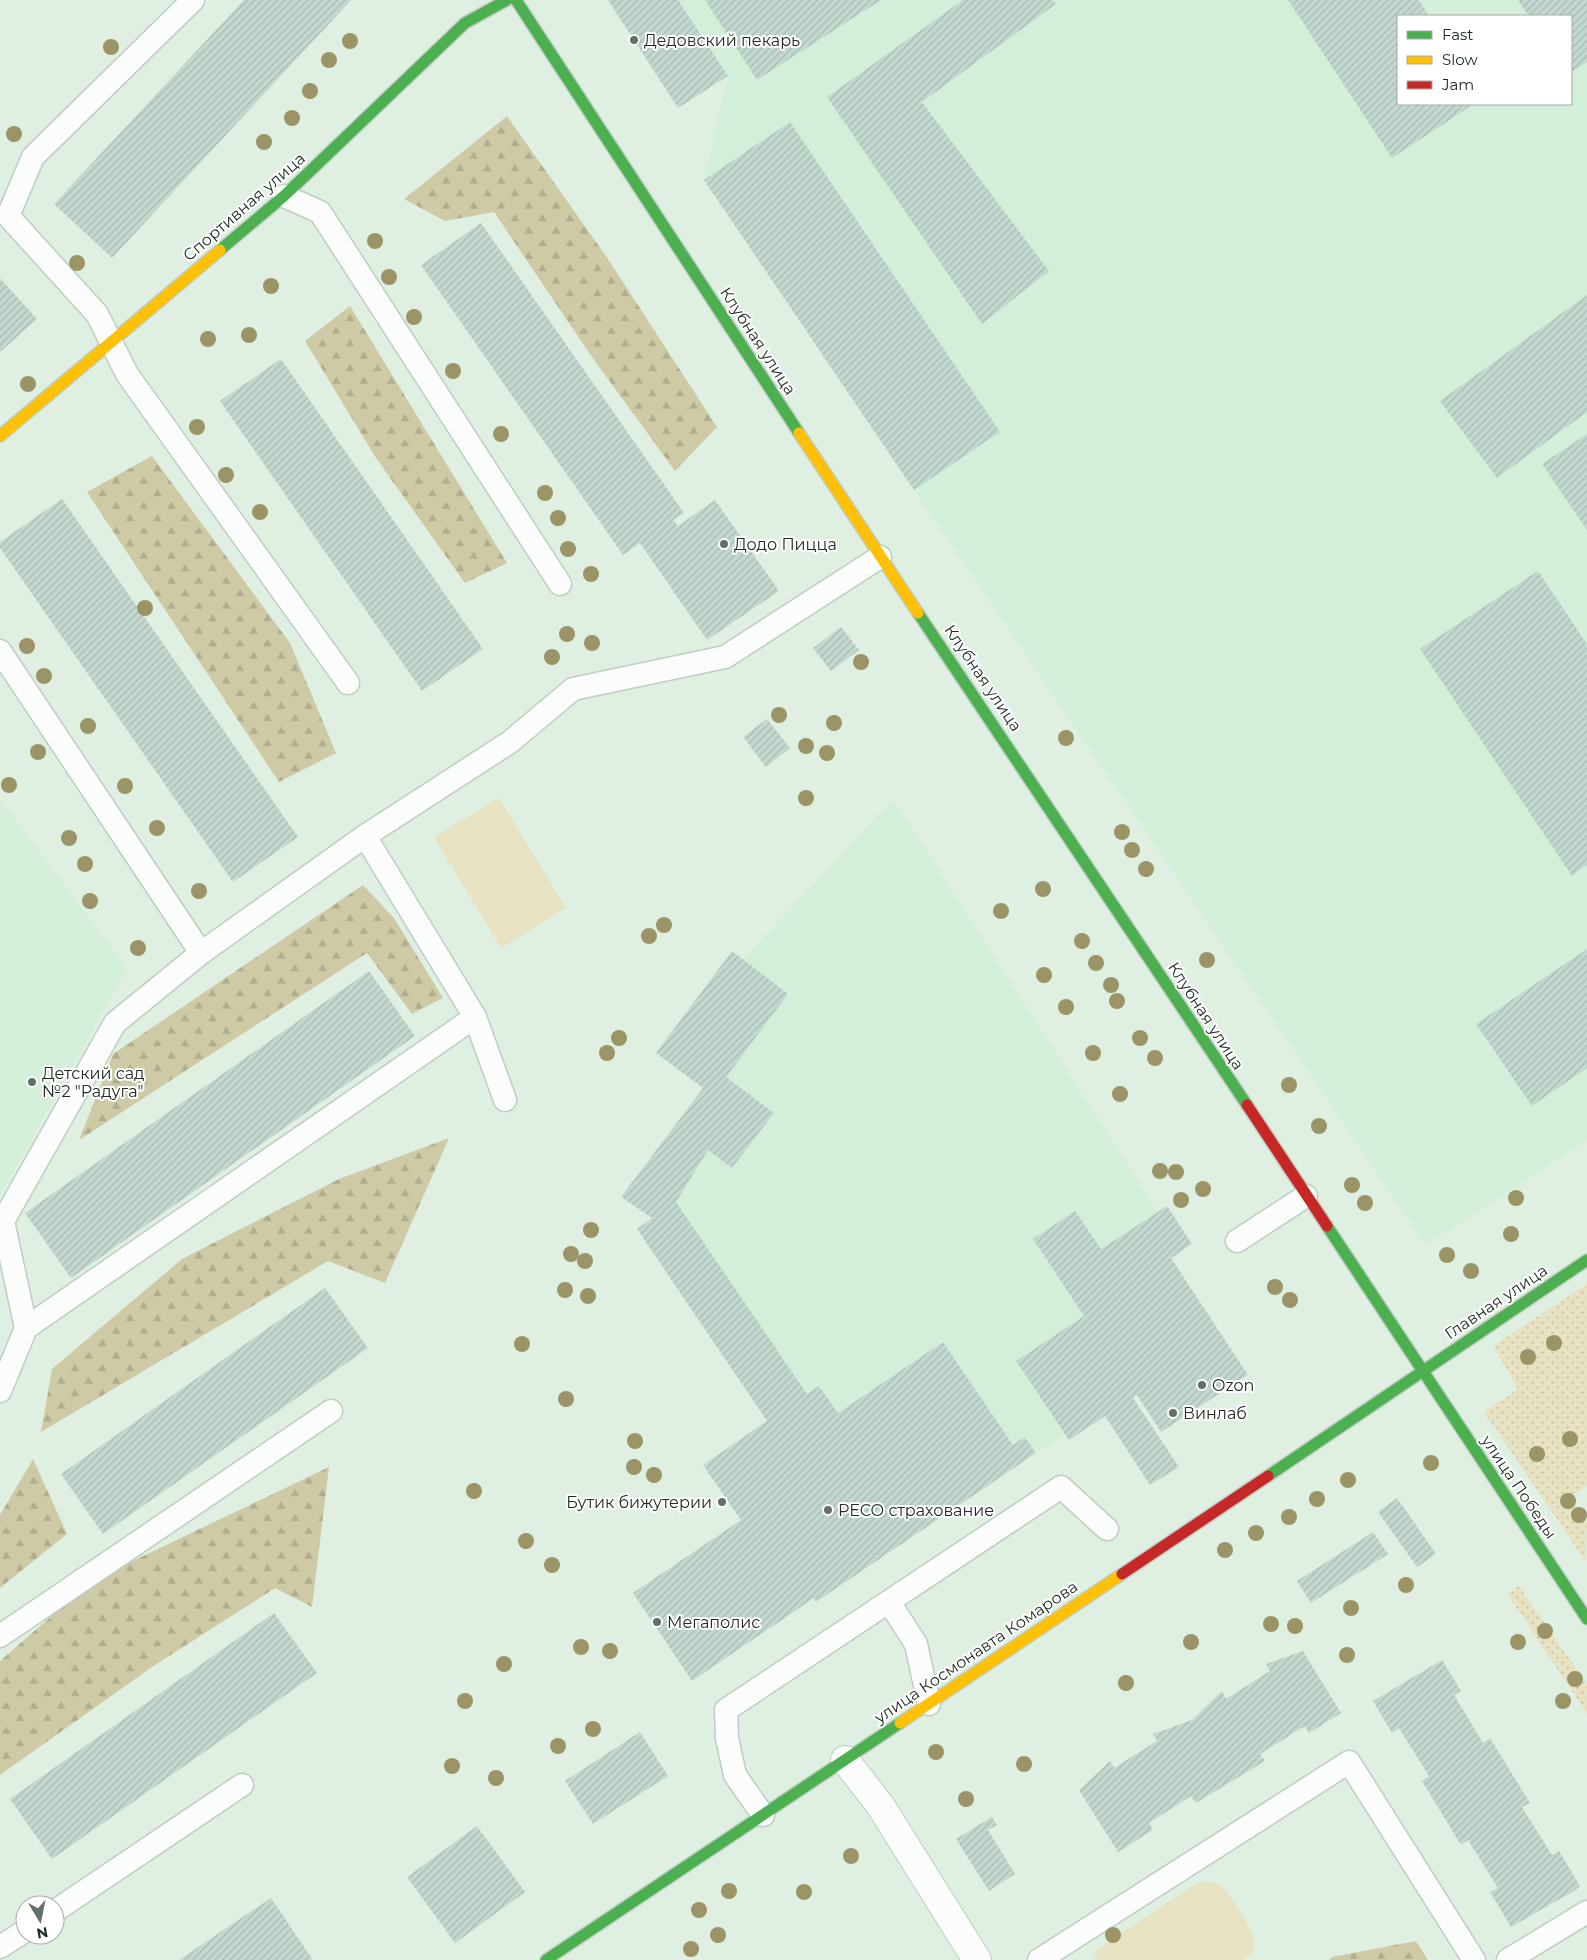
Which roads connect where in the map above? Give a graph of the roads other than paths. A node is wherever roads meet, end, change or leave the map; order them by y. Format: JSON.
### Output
{"nodes":[{"id":1,"x":193,"y":0,"type":"edge"},
{"id":2,"x":507,"y":0,"type":"edge"},
{"id":3,"x":516,"y":0,"type":"edge"},
{"id":4,"x":284,"y":196,"type":"junction"},
{"id":5,"x":112,"y":344,"type":"junction"},
{"id":6,"x":0,"y":436,"type":"edge"},
{"id":7,"x":880,"y":557,"type":"junction"},
{"id":8,"x":560,"y":584,"type":"dead end"},
{"id":9,"x":0,"y":651,"type":"edge"},
{"id":10,"x":348,"y":683,"type":"dead end"},
{"id":11,"x":365,"y":836,"type":"junction"},
{"id":12,"x":201,"y":953,"type":"junction"},
{"id":13,"x":475,"y":1017,"type":"junction"},
{"id":14,"x":505,"y":1100,"type":"dead end"},
{"id":15,"x":1306,"y":1196,"type":"junction"},
{"id":16,"x":2,"y":1222,"type":"edge"},
{"id":17,"x":1238,"y":1241,"type":"dead end"},
{"id":18,"x":1587,"y":1260,"type":"edge"},
{"id":19,"x":26,"y":1328,"type":"junction"},
{"id":20,"x":1424,"y":1372,"type":"junction"},
{"id":21,"x":0,"y":1391,"type":"edge"},
{"id":22,"x":332,"y":1411,"type":"dead end"},
{"id":23,"x":1107,"y":1529,"type":"dead end"},
{"id":24,"x":888,"y":1602,"type":"junction"},
{"id":25,"x":1585,"y":1610,"type":"edge"},
{"id":26,"x":0,"y":1636,"type":"edge"},
{"id":27,"x":928,"y":1704,"type":"junction"},
{"id":28,"x":845,"y":1760,"type":"junction"},
{"id":29,"x":242,"y":1785,"type":"dead end"},
{"id":30,"x":763,"y":1815,"type":"junction"},
{"id":31,"x":65,"y":1904,"type":"edge"},
{"id":32,"x":1587,"y":1912,"type":"edge"},
{"id":33,"x":15,"y":1938,"type":"edge"},
{"id":34,"x":0,"y":1948,"type":"edge"},
{"id":35,"x":546,"y":1960,"type":"edge"},
{"id":36,"x":977,"y":1960,"type":"edge"},
{"id":37,"x":1039,"y":1960,"type":"edge"},
{"id":38,"x":1474,"y":1960,"type":"edge"},
{"id":39,"x":1508,"y":1960,"type":"edge"}],
"edges":[{"from":1,"to":5,"type":"lane"},
{"from":2,"to":4,"type":"street","name":"Спортивная улица"},
{"from":3,"to":7,"type":"street","name":"Клубная улица"},
{"from":4,"to":5,"type":"street","name":"Спортивная улица"},
{"from":4,"to":8,"type":"lane"},
{"from":5,"to":6,"type":"street","name":"Спортивная улица"},
{"from":5,"to":10,"type":"lane"},
{"from":7,"to":11,"type":"lane"},
{"from":7,"to":15,"type":"street","name":"Клубная улица"},
{"from":9,"to":12,"type":"lane"},
{"from":11,"to":12,"type":"lane"},
{"from":11,"to":13,"type":"lane"},
{"from":12,"to":16,"type":"lane"},
{"from":13,"to":14,"type":"lane"},
{"from":13,"to":19,"type":"lane"},
{"from":15,"to":17,"type":"lane"},
{"from":15,"to":20,"type":"street","name":"Клубная улица"},
{"from":16,"to":19,"type":"lane"},
{"from":18,"to":20,"type":"street","name":"Главная улица"},
{"from":19,"to":21,"type":"lane"},
{"from":20,"to":25,"type":"street","name":"улица Победы"},
{"from":20,"to":27,"type":"street","name":"улица Космонавта Комарова"},
{"from":22,"to":26,"type":"lane"},
{"from":23,"to":24,"type":"lane"},
{"from":24,"to":27,"type":"lane"},
{"from":24,"to":30,"type":"lane"},
{"from":27,"to":28,"type":"street","name":"улица Космонавта Комарова"},
{"from":28,"to":30,"type":"street","name":"улица Космонавта Комарова"},
{"from":28,"to":36,"type":"street"},
{"from":29,"to":31,"type":"lane"},
{"from":30,"to":35,"type":"street","name":"улица Космонавта Комарова"},
{"from":32,"to":39,"type":"lane"},
{"from":33,"to":34,"type":"lane"},
{"from":37,"to":38,"type":"lane"}]}
